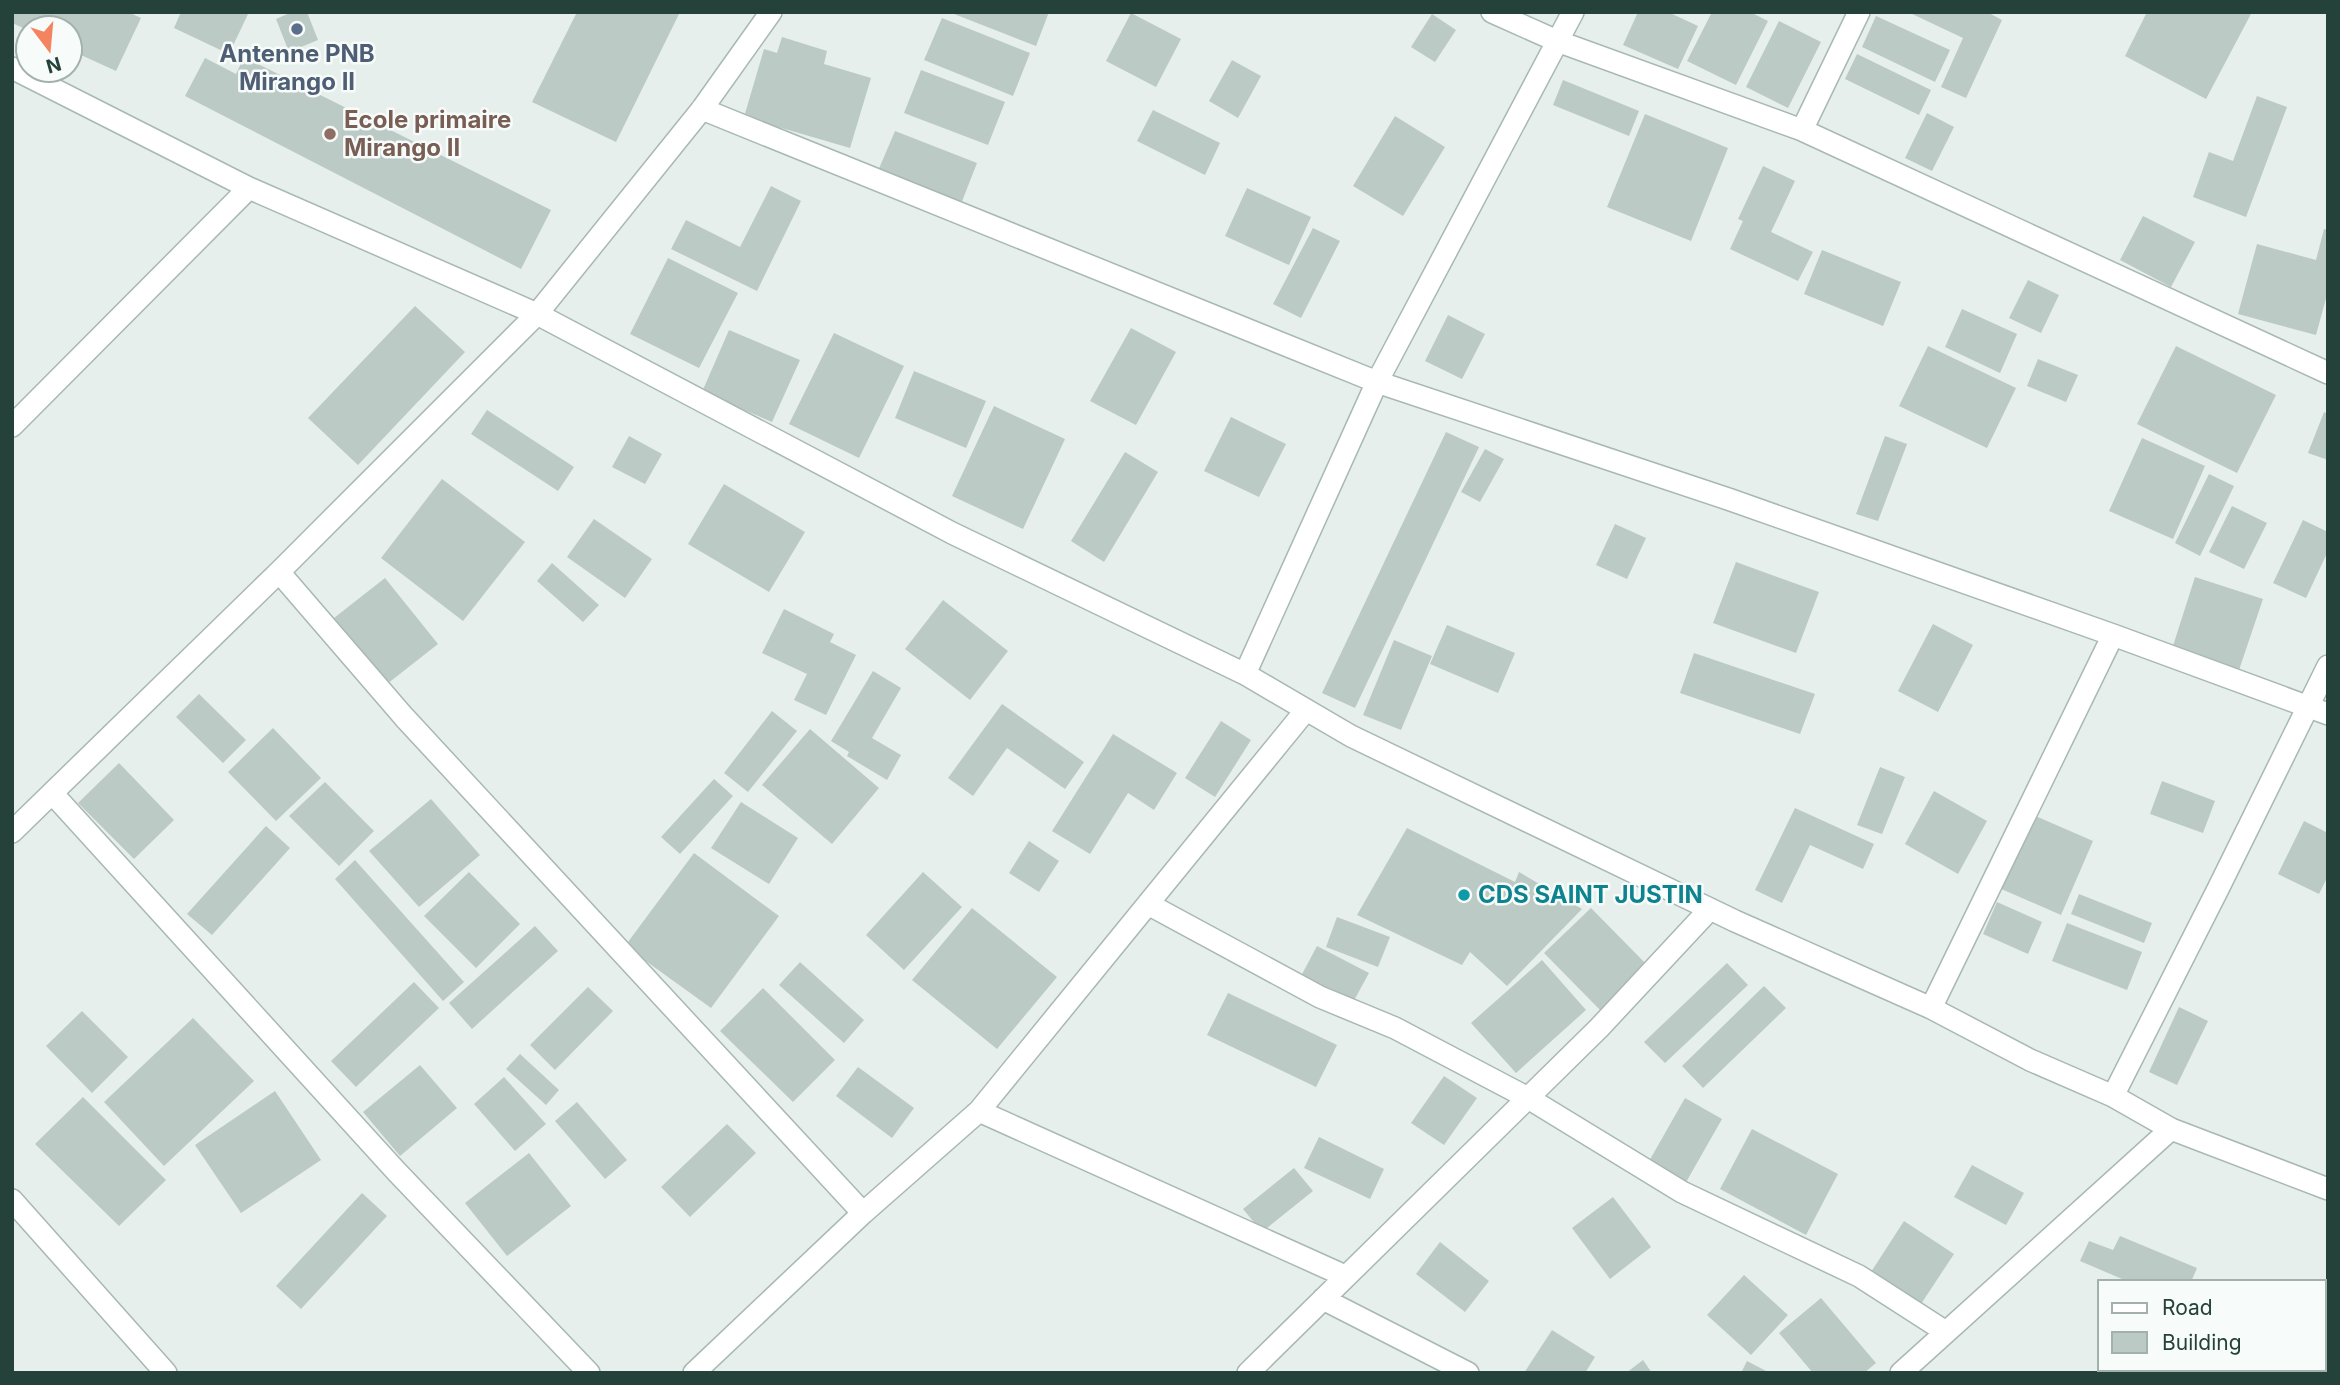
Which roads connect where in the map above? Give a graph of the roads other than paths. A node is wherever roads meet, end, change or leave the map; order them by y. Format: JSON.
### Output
{"nodes":[{"id":1,"x":771,"y":12,"type":"edge"},
{"id":2,"x":1492,"y":12,"type":"edge"},
{"id":3,"x":1573,"y":12,"type":"edge"},
{"id":4,"x":1859,"y":12,"type":"edge"},
{"id":5,"x":1557,"y":41,"type":"junction"},
{"id":6,"x":12,"y":68,"type":"edge"},
{"id":7,"x":702,"y":109,"type":"junction"},
{"id":8,"x":1802,"y":130,"type":"junction"},
{"id":9,"x":248,"y":188,"type":"junction"},
{"id":10,"x":537,"y":314,"type":"junction"},
{"id":11,"x":2328,"y":373,"type":"edge"},
{"id":12,"x":1377,"y":382,"type":"junction"},
{"id":13,"x":12,"y":426,"type":"edge"},
{"id":14,"x":279,"y":572,"type":"junction"},
{"id":15,"x":2113,"y":635,"type":"junction"},
{"id":16,"x":2328,"y":666,"type":"edge"},
{"id":17,"x":1245,"y":674,"type":"junction"},
{"id":18,"x":1306,"y":710,"type":"junction"},
{"id":19,"x":2318,"y":711,"type":"edge"},
{"id":20,"x":52,"y":793,"type":"junction"},
{"id":21,"x":12,"y":832,"type":"edge"},
{"id":22,"x":1148,"y":904,"type":"junction"},
{"id":23,"x":1710,"y":909,"type":"junction"},
{"id":24,"x":1931,"y":1008,"type":"junction"},
{"id":25,"x":2113,"y":1096,"type":"junction"},
{"id":26,"x":1528,"y":1098,"type":"junction"},
{"id":27,"x":979,"y":1111,"type":"junction"},
{"id":28,"x":2171,"y":1129,"type":"junction"},
{"id":29,"x":2328,"y":1189,"type":"edge"},
{"id":30,"x":12,"y":1200,"type":"edge"},
{"id":31,"x":863,"y":1213,"type":"junction"},
{"id":32,"x":1345,"y":1276,"type":"junction"},
{"id":33,"x":1323,"y":1299,"type":"junction"},
{"id":34,"x":1946,"y":1332,"type":"junction"},
{"id":35,"x":166,"y":1373,"type":"edge"},
{"id":36,"x":590,"y":1373,"type":"edge"},
{"id":37,"x":694,"y":1373,"type":"edge"},
{"id":38,"x":1248,"y":1373,"type":"edge"},
{"id":39,"x":1468,"y":1373,"type":"edge"},
{"id":40,"x":1901,"y":1373,"type":"edge"}],
"edges":[{"from":1,"to":7,"type":"street"},
{"from":2,"to":5,"type":"street"},
{"from":3,"to":5,"type":"street"},
{"from":4,"to":8,"type":"street"},
{"from":5,"to":8,"type":"street"},
{"from":5,"to":12,"type":"street"},
{"from":6,"to":9,"type":"street"},
{"from":7,"to":10,"type":"street"},
{"from":7,"to":12,"type":"street"},
{"from":8,"to":11,"type":"street"},
{"from":9,"to":10,"type":"street"},
{"from":9,"to":13,"type":"street"},
{"from":10,"to":14,"type":"street"},
{"from":10,"to":17,"type":"street"},
{"from":12,"to":15,"type":"street"},
{"from":12,"to":17,"type":"street"},
{"from":14,"to":20,"type":"street"},
{"from":14,"to":31,"type":"street"},
{"from":15,"to":19,"type":"street"},
{"from":15,"to":24,"type":"street"},
{"from":16,"to":19,"type":"street"},
{"from":17,"to":18,"type":"street"},
{"from":18,"to":22,"type":"street"},
{"from":18,"to":23,"type":"street"},
{"from":19,"to":25,"type":"street"},
{"from":20,"to":21,"type":"street"},
{"from":20,"to":36,"type":"street"},
{"from":22,"to":26,"type":"street"},
{"from":22,"to":27,"type":"street"},
{"from":23,"to":24,"type":"street"},
{"from":23,"to":26,"type":"street"},
{"from":24,"to":25,"type":"street"},
{"from":25,"to":28,"type":"street"},
{"from":26,"to":32,"type":"street"},
{"from":26,"to":34,"type":"street"},
{"from":27,"to":31,"type":"street"},
{"from":27,"to":32,"type":"street"},
{"from":28,"to":29,"type":"street"},
{"from":28,"to":34,"type":"street"},
{"from":30,"to":35,"type":"street"},
{"from":31,"to":37,"type":"street"},
{"from":32,"to":33,"type":"street"},
{"from":33,"to":38,"type":"street"},
{"from":33,"to":39,"type":"street"},
{"from":34,"to":40,"type":"street"}]}
